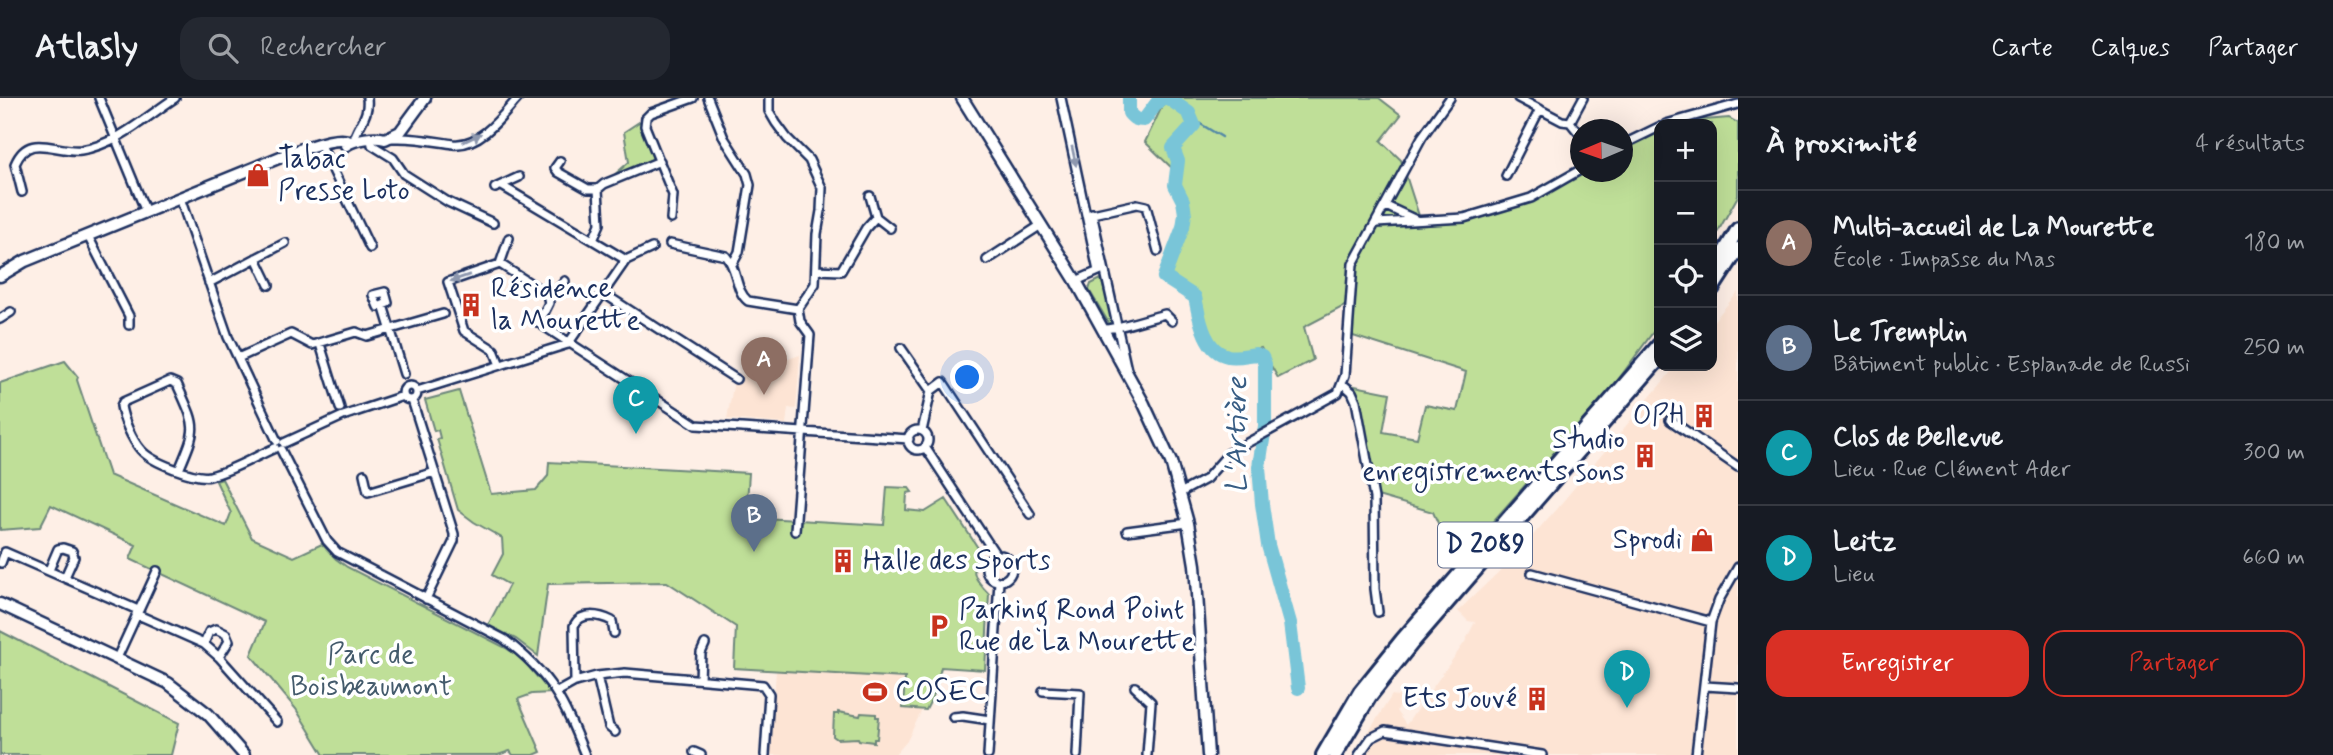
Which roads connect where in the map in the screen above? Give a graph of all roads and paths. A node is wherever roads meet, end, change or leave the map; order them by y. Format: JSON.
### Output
{"nodes":[{"id":1,"x":99,"y":98,"type":"edge"},
{"id":2,"x":175,"y":98,"type":"edge"},
{"id":3,"x":367,"y":98,"type":"edge"},
{"id":4,"x":425,"y":98,"type":"edge"},
{"id":5,"x":518,"y":98,"type":"edge"},
{"id":6,"x":693,"y":98,"type":"edge"},
{"id":7,"x":708,"y":98,"type":"edge"},
{"id":8,"x":769,"y":98,"type":"edge"},
{"id":9,"x":962,"y":98,"type":"edge"},
{"id":10,"x":1061,"y":98,"type":"edge"},
{"id":11,"x":1450,"y":98,"type":"edge"},
{"id":12,"x":1518,"y":98,"type":"edge"},
{"id":13,"x":1583,"y":98,"type":"edge"},
{"id":14,"x":418,"y":102,"type":"edge"},
{"id":15,"x":1738,"y":104,"type":"edge"},
{"id":16,"x":1540,"y":109,"type":"junction"},
{"id":17,"x":1723,"y":110,"type":"junction"},
{"id":18,"x":1738,"y":110,"type":"edge"},
{"id":19,"x":1572,"y":119,"type":"edge"},
{"id":20,"x":1686,"y":119,"type":"edge"},
{"id":21,"x":1570,"y":122,"type":"edge"},
{"id":22,"x":402,"y":127,"type":"junction"},
{"id":23,"x":1654,"y":129,"type":"edge"},
{"id":24,"x":412,"y":137,"type":"junction"},
{"id":25,"x":115,"y":138,"type":"junction"},
{"id":26,"x":375,"y":138,"type":"junction"},
{"id":27,"x":390,"y":138,"type":"junction"},
{"id":28,"x":1633,"y":140,"type":"edge"},
{"id":29,"x":353,"y":141,"type":"junction"},
{"id":30,"x":321,"y":145,"type":"junction"},
{"id":31,"x":660,"y":161,"type":"junction"},
{"id":32,"x":557,"y":164,"type":"dead end"},
{"id":33,"x":1506,"y":176,"type":"dead end"},
{"id":34,"x":1570,"y":176,"type":"edge"},
{"id":35,"x":519,"y":177,"type":"dead end"},
{"id":36,"x":598,"y":189,"type":"junction"},
{"id":37,"x":22,"y":192,"type":"dead end"},
{"id":38,"x":870,"y":196,"type":"dead end"},
{"id":39,"x":180,"y":198,"type":"junction"},
{"id":40,"x":1386,"y":206,"type":"junction"},
{"id":41,"x":144,"y":207,"type":"junction"},
{"id":42,"x":1090,"y":214,"type":"junction"},
{"id":43,"x":876,"y":217,"type":"junction"},
{"id":44,"x":671,"y":219,"type":"dead end"},
{"id":45,"x":1420,"y":222,"type":"junction"},
{"id":46,"x":493,"y":223,"type":"dead end"},
{"id":47,"x":1376,"y":223,"type":"junction"},
{"id":48,"x":1041,"y":225,"type":"junction"},
{"id":49,"x":890,"y":229,"type":"dead end"},
{"id":50,"x":1738,"y":229,"type":"edge"},
{"id":51,"x":88,"y":236,"type":"junction"},
{"id":52,"x":509,"y":238,"type":"dead end"},
{"id":53,"x":594,"y":238,"type":"junction"},
{"id":54,"x":285,"y":243,"type":"dead end"},
{"id":55,"x":670,"y":244,"type":"dead end"},
{"id":56,"x":370,"y":248,"type":"dead end"},
{"id":57,"x":652,"y":248,"type":"dead end"},
{"id":58,"x":1738,"y":249,"type":"edge"},
{"id":59,"x":1158,"y":251,"type":"dead end"},
{"id":60,"x":256,"y":258,"type":"junction"},
{"id":61,"x":626,"y":260,"type":"junction"},
{"id":62,"x":986,"y":260,"type":"dead end"},
{"id":63,"x":733,"y":263,"type":"junction"},
{"id":64,"x":500,"y":264,"type":"junction"},
{"id":65,"x":1717,"y":264,"type":"edge"},
{"id":66,"x":816,"y":270,"type":"junction"},
{"id":67,"x":1101,"y":270,"type":"junction"},
{"id":68,"x":0,"y":276,"type":"edge"},
{"id":69,"x":565,"y":281,"type":"dead end"},
{"id":70,"x":1076,"y":281,"type":"junction"},
{"id":71,"x":1717,"y":281,"type":"edge"},
{"id":72,"x":209,"y":283,"type":"junction"},
{"id":73,"x":269,"y":285,"type":"dead end"},
{"id":74,"x":379,"y":293,"type":"dead end"},
{"id":75,"x":603,"y":293,"type":"junction"},
{"id":76,"x":550,"y":299,"type":"junction"},
{"id":77,"x":798,"y":309,"type":"junction"},
{"id":78,"x":11,"y":312,"type":"dead end"},
{"id":79,"x":443,"y":314,"type":"dead end"},
{"id":80,"x":0,"y":319,"type":"edge"},
{"id":81,"x":1172,"y":321,"type":"dead end"},
{"id":82,"x":129,"y":325,"type":"dead end"},
{"id":83,"x":1118,"y":327,"type":"junction"},
{"id":84,"x":1101,"y":328,"type":"junction"},
{"id":85,"x":390,"y":330,"type":"junction"},
{"id":86,"x":320,"y":344,"type":"junction"},
{"id":87,"x":568,"y":344,"type":"junction"},
{"id":88,"x":901,"y":348,"type":"dead end"},
{"id":89,"x":1654,"y":351,"type":"edge"},
{"id":90,"x":238,"y":358,"type":"junction"},
{"id":91,"x":500,"y":365,"type":"junction"},
{"id":92,"x":1654,"y":365,"type":"edge"},
{"id":93,"x":404,"y":374,"type":"dead end"},
{"id":94,"x":1127,"y":374,"type":"junction"},
{"id":95,"x":736,"y":379,"type":"dead end"},
{"id":96,"x":1343,"y":384,"type":"junction"},
{"id":97,"x":416,"y":391,"type":"junction"},
{"id":98,"x":931,"y":391,"type":"junction"},
{"id":99,"x":403,"y":396,"type":"junction"},
{"id":100,"x":412,"y":400,"type":"junction"},
{"id":101,"x":340,"y":408,"type":"dead end"},
{"id":102,"x":1670,"y":420,"type":"dead end"},
{"id":103,"x":922,"y":430,"type":"junction"},
{"id":104,"x":804,"y":432,"type":"junction"},
{"id":105,"x":909,"y":439,"type":"junction"},
{"id":106,"x":279,"y":446,"type":"junction"},
{"id":107,"x":925,"y":447,"type":"junction"},
{"id":108,"x":1738,"y":467,"type":"edge"},
{"id":109,"x":179,"y":470,"type":"junction"},
{"id":110,"x":435,"y":472,"type":"junction"},
{"id":111,"x":364,"y":474,"type":"dead end"},
{"id":112,"x":1180,"y":493,"type":"junction"},
{"id":113,"x":1030,"y":514,"type":"dead end"},
{"id":114,"x":1188,"y":523,"type":"junction"},
{"id":115,"x":795,"y":531,"type":"dead end"},
{"id":116,"x":1127,"y":531,"type":"dead end"},
{"id":117,"x":996,"y":555,"type":"junction"},
{"id":118,"x":1,"y":563,"type":"edge"},
{"id":119,"x":1738,"y":567,"type":"edge"},
{"id":120,"x":49,"y":570,"type":"junction"},
{"id":121,"x":157,"y":571,"type":"dead end"},
{"id":122,"x":1531,"y":573,"type":"dead end"},
{"id":123,"x":65,"y":577,"type":"junction"},
{"id":124,"x":999,"y":581,"type":"junction"},
{"id":125,"x":426,"y":598,"type":"junction"},
{"id":126,"x":0,"y":604,"type":"edge"},
{"id":127,"x":137,"y":612,"type":"junction"},
{"id":128,"x":1378,"y":612,"type":"dead end"},
{"id":129,"x":1711,"y":622,"type":"junction"},
{"id":130,"x":614,"y":633,"type":"dead end"},
{"id":131,"x":204,"y":644,"type":"junction"},
{"id":132,"x":705,"y":644,"type":"dead end"},
{"id":133,"x":219,"y":657,"type":"junction"},
{"id":134,"x":117,"y":658,"type":"junction"},
{"id":135,"x":597,"y":676,"type":"junction"},
{"id":136,"x":700,"y":679,"type":"junction"},
{"id":137,"x":575,"y":682,"type":"junction"},
{"id":138,"x":1705,"y":686,"type":"junction"},
{"id":139,"x":1135,"y":687,"type":"dead end"},
{"id":140,"x":1738,"y":688,"type":"edge"},
{"id":141,"x":1043,"y":691,"type":"dead end"},
{"id":142,"x":557,"y":692,"type":"junction"},
{"id":143,"x":953,"y":717,"type":"dead end"},
{"id":144,"x":989,"y":720,"type":"junction"},
{"id":145,"x":277,"y":722,"type":"dead end"},
{"id":146,"x":615,"y":732,"type":"dead end"},
{"id":147,"x":244,"y":755,"type":"edge"},
{"id":148,"x":585,"y":755,"type":"edge"},
{"id":149,"x":765,"y":755,"type":"edge"},
{"id":150,"x":988,"y":755,"type":"edge"},
{"id":151,"x":1077,"y":755,"type":"edge"},
{"id":152,"x":1147,"y":755,"type":"edge"},
{"id":153,"x":1208,"y":755,"type":"edge"},
{"id":154,"x":1323,"y":755,"type":"edge"},
{"id":155,"x":1335,"y":755,"type":"edge"},
{"id":156,"x":1359,"y":755,"type":"edge"},
{"id":157,"x":1542,"y":755,"type":"edge"},
{"id":158,"x":1696,"y":755,"type":"edge"}],
"edges":[{"from":1,"to":25,"type":"street"},
{"from":2,"to":25,"type":"street"},
{"from":3,"to":29,"type":"street"},
{"from":4,"to":14,"type":"main road"},
{"from":24,"to":5,"type":"street","one_way":true},
{"from":6,"to":31,"type":"street"},
{"from":7,"to":63,"type":"street"},
{"from":8,"to":66,"type":"street"},
{"from":9,"to":48,"type":"main road"},
{"from":10,"to":42,"type":"street","one_way":true},
{"from":11,"to":40,"type":"street"},
{"from":12,"to":16,"type":"street"},
{"from":13,"to":19,"type":"street"},
{"from":14,"to":22,"type":"main road"},
{"from":15,"to":17,"type":"street"},
{"from":16,"to":21,"type":"street"},
{"from":16,"to":33,"type":"street"},
{"from":17,"to":18,"type":"street"},
{"from":17,"to":20,"type":"street"},
{"from":22,"to":24,"type":"street"},
{"from":22,"to":26,"type":"main road"},
{"from":22,"to":27,"type":"main road"},
{"from":23,"to":28,"type":"street"},
{"from":24,"to":27,"type":"street"},
{"from":25,"to":37,"type":"street"},
{"from":25,"to":41,"type":"street"},
{"from":26,"to":27,"type":"main road"},
{"from":26,"to":29,"type":"main road"},
{"from":26,"to":46,"type":"street"},
{"from":29,"to":30,"type":"main road"},
{"from":30,"to":39,"type":"main road"},
{"from":30,"to":56,"type":"street"},
{"from":31,"to":36,"type":"street"},
{"from":31,"to":44,"type":"street"},
{"from":32,"to":36,"type":"street"},
{"from":34,"to":45,"type":"street"},
{"from":35,"to":53,"type":"street"},
{"from":36,"to":53,"type":"street"},
{"from":38,"to":43,"type":"street"},
{"from":39,"to":41,"type":"main road"},
{"from":39,"to":72,"type":"street"},
{"from":40,"to":45,"type":"street"},
{"from":40,"to":47,"type":"street"},
{"from":41,"to":51,"type":"main road"},
{"from":42,"to":59,"type":"street"},
{"from":42,"to":67,"type":"street"},
{"from":43,"to":49,"type":"street"},
{"from":43,"to":66,"type":"street"},
{"from":45,"to":47,"type":"street"},
{"from":47,"to":96,"type":"street"},
{"from":48,"to":62,"type":"street"},
{"from":48,"to":70,"type":"main road"},
{"from":50,"to":65,"type":"highway"},
{"from":51,"to":68,"type":"main road"},
{"from":51,"to":82,"type":"street"},
{"from":52,"to":64,"type":"street"},
{"from":53,"to":61,"type":"street"},
{"from":54,"to":60,"type":"street"},
{"from":55,"to":63,"type":"street"},
{"from":57,"to":61,"type":"street"},
{"from":58,"to":71,"type":"highway"},
{"from":60,"to":72,"type":"street"},
{"from":60,"to":73,"type":"street"},
{"from":61,"to":75,"type":"street"},
{"from":63,"to":77,"type":"street"},
{"from":64,"to":76,"type":"street"},
{"from":64,"to":91,"type":"street","one_way":true},
{"from":66,"to":77,"type":"street"},
{"from":67,"to":70,"type":"street"},
{"from":67,"to":83,"type":"street"},
{"from":69,"to":76,"type":"street"},
{"from":70,"to":84,"type":"main road"},
{"from":72,"to":90,"type":"street"},
{"from":74,"to":85,"type":"street"},
{"from":75,"to":87,"type":"street"},
{"from":75,"to":95,"type":"street"},
{"from":76,"to":87,"type":"street"},
{"from":77,"to":104,"type":"street"},
{"from":78,"to":80,"type":"street"},
{"from":79,"to":85,"type":"street"},
{"from":81,"to":83,"type":"street"},
{"from":83,"to":84,"type":"street"},
{"from":83,"to":94,"type":"street"},
{"from":84,"to":94,"type":"main road"},
{"from":85,"to":86,"type":"street"},
{"from":85,"to":93,"type":"street"},
{"from":86,"to":90,"type":"street"},
{"from":86,"to":101,"type":"street"},
{"from":87,"to":91,"type":"street"},
{"from":87,"to":104,"type":"street"},
{"from":88,"to":98,"type":"street"},
{"from":89,"to":154,"type":"highway","number":"D 2089"},
{"from":90,"to":106,"type":"street"},
{"from":91,"to":97,"type":"street"},
{"from":92,"to":155,"type":"highway","number":"D 2089"},
{"from":94,"to":112,"type":"main road"},
{"from":96,"to":112,"type":"street"},
{"from":96,"to":128,"type":"street"},
{"from":97,"to":99,"type":"street"},
{"from":97,"to":100,"type":"street"},
{"from":98,"to":103,"type":"street"},
{"from":98,"to":113,"type":"street"},
{"from":99,"to":100,"type":"street"},
{"from":99,"to":106,"type":"street"},
{"from":100,"to":110,"type":"street"},
{"from":102,"to":108,"type":"street"},
{"from":103,"to":105,"type":"street"},
{"from":103,"to":107,"type":"street"},
{"from":104,"to":105,"type":"street"},
{"from":104,"to":115,"type":"street"},
{"from":105,"to":107,"type":"street"},
{"from":106,"to":109,"type":"street"},
{"from":106,"to":125,"type":"street"},
{"from":107,"to":117,"type":"street"},
{"from":109,"to":109,"type":"street"},
{"from":110,"to":111,"type":"street"},
{"from":110,"to":125,"type":"street"},
{"from":112,"to":114,"type":"main road"},
{"from":114,"to":116,"type":"street"},
{"from":114,"to":153,"type":"main road"},
{"from":117,"to":124,"type":"street"},
{"from":117,"to":124,"type":"street"},
{"from":118,"to":120,"type":"street"},
{"from":119,"to":129,"type":"street"},
{"from":120,"to":123,"type":"street"},
{"from":120,"to":123,"type":"street"},
{"from":121,"to":127,"type":"street"},
{"from":122,"to":129,"type":"street"},
{"from":123,"to":127,"type":"street"},
{"from":124,"to":144,"type":"street"},
{"from":125,"to":142,"type":"street"},
{"from":126,"to":134,"type":"main road"},
{"from":127,"to":131,"type":"street"},
{"from":127,"to":134,"type":"street"},
{"from":129,"to":138,"type":"street"},
{"from":130,"to":137,"type":"street"},
{"from":131,"to":133,"type":"street"},
{"from":131,"to":133,"type":"street"},
{"from":132,"to":136,"type":"street"},
{"from":133,"to":145,"type":"street"},
{"from":134,"to":147,"type":"main road"},
{"from":135,"to":136,"type":"street"},
{"from":135,"to":137,"type":"street"},
{"from":135,"to":146,"type":"street"},
{"from":136,"to":149,"type":"street"},
{"from":137,"to":142,"type":"street"},
{"from":138,"to":140,"type":"street"},
{"from":138,"to":158,"type":"street"},
{"from":139,"to":152,"type":"street"},
{"from":141,"to":151,"type":"street"},
{"from":142,"to":148,"type":"street"},
{"from":143,"to":144,"type":"street"},
{"from":144,"to":150,"type":"street"},
{"from":156,"to":157,"type":"street"}]}
